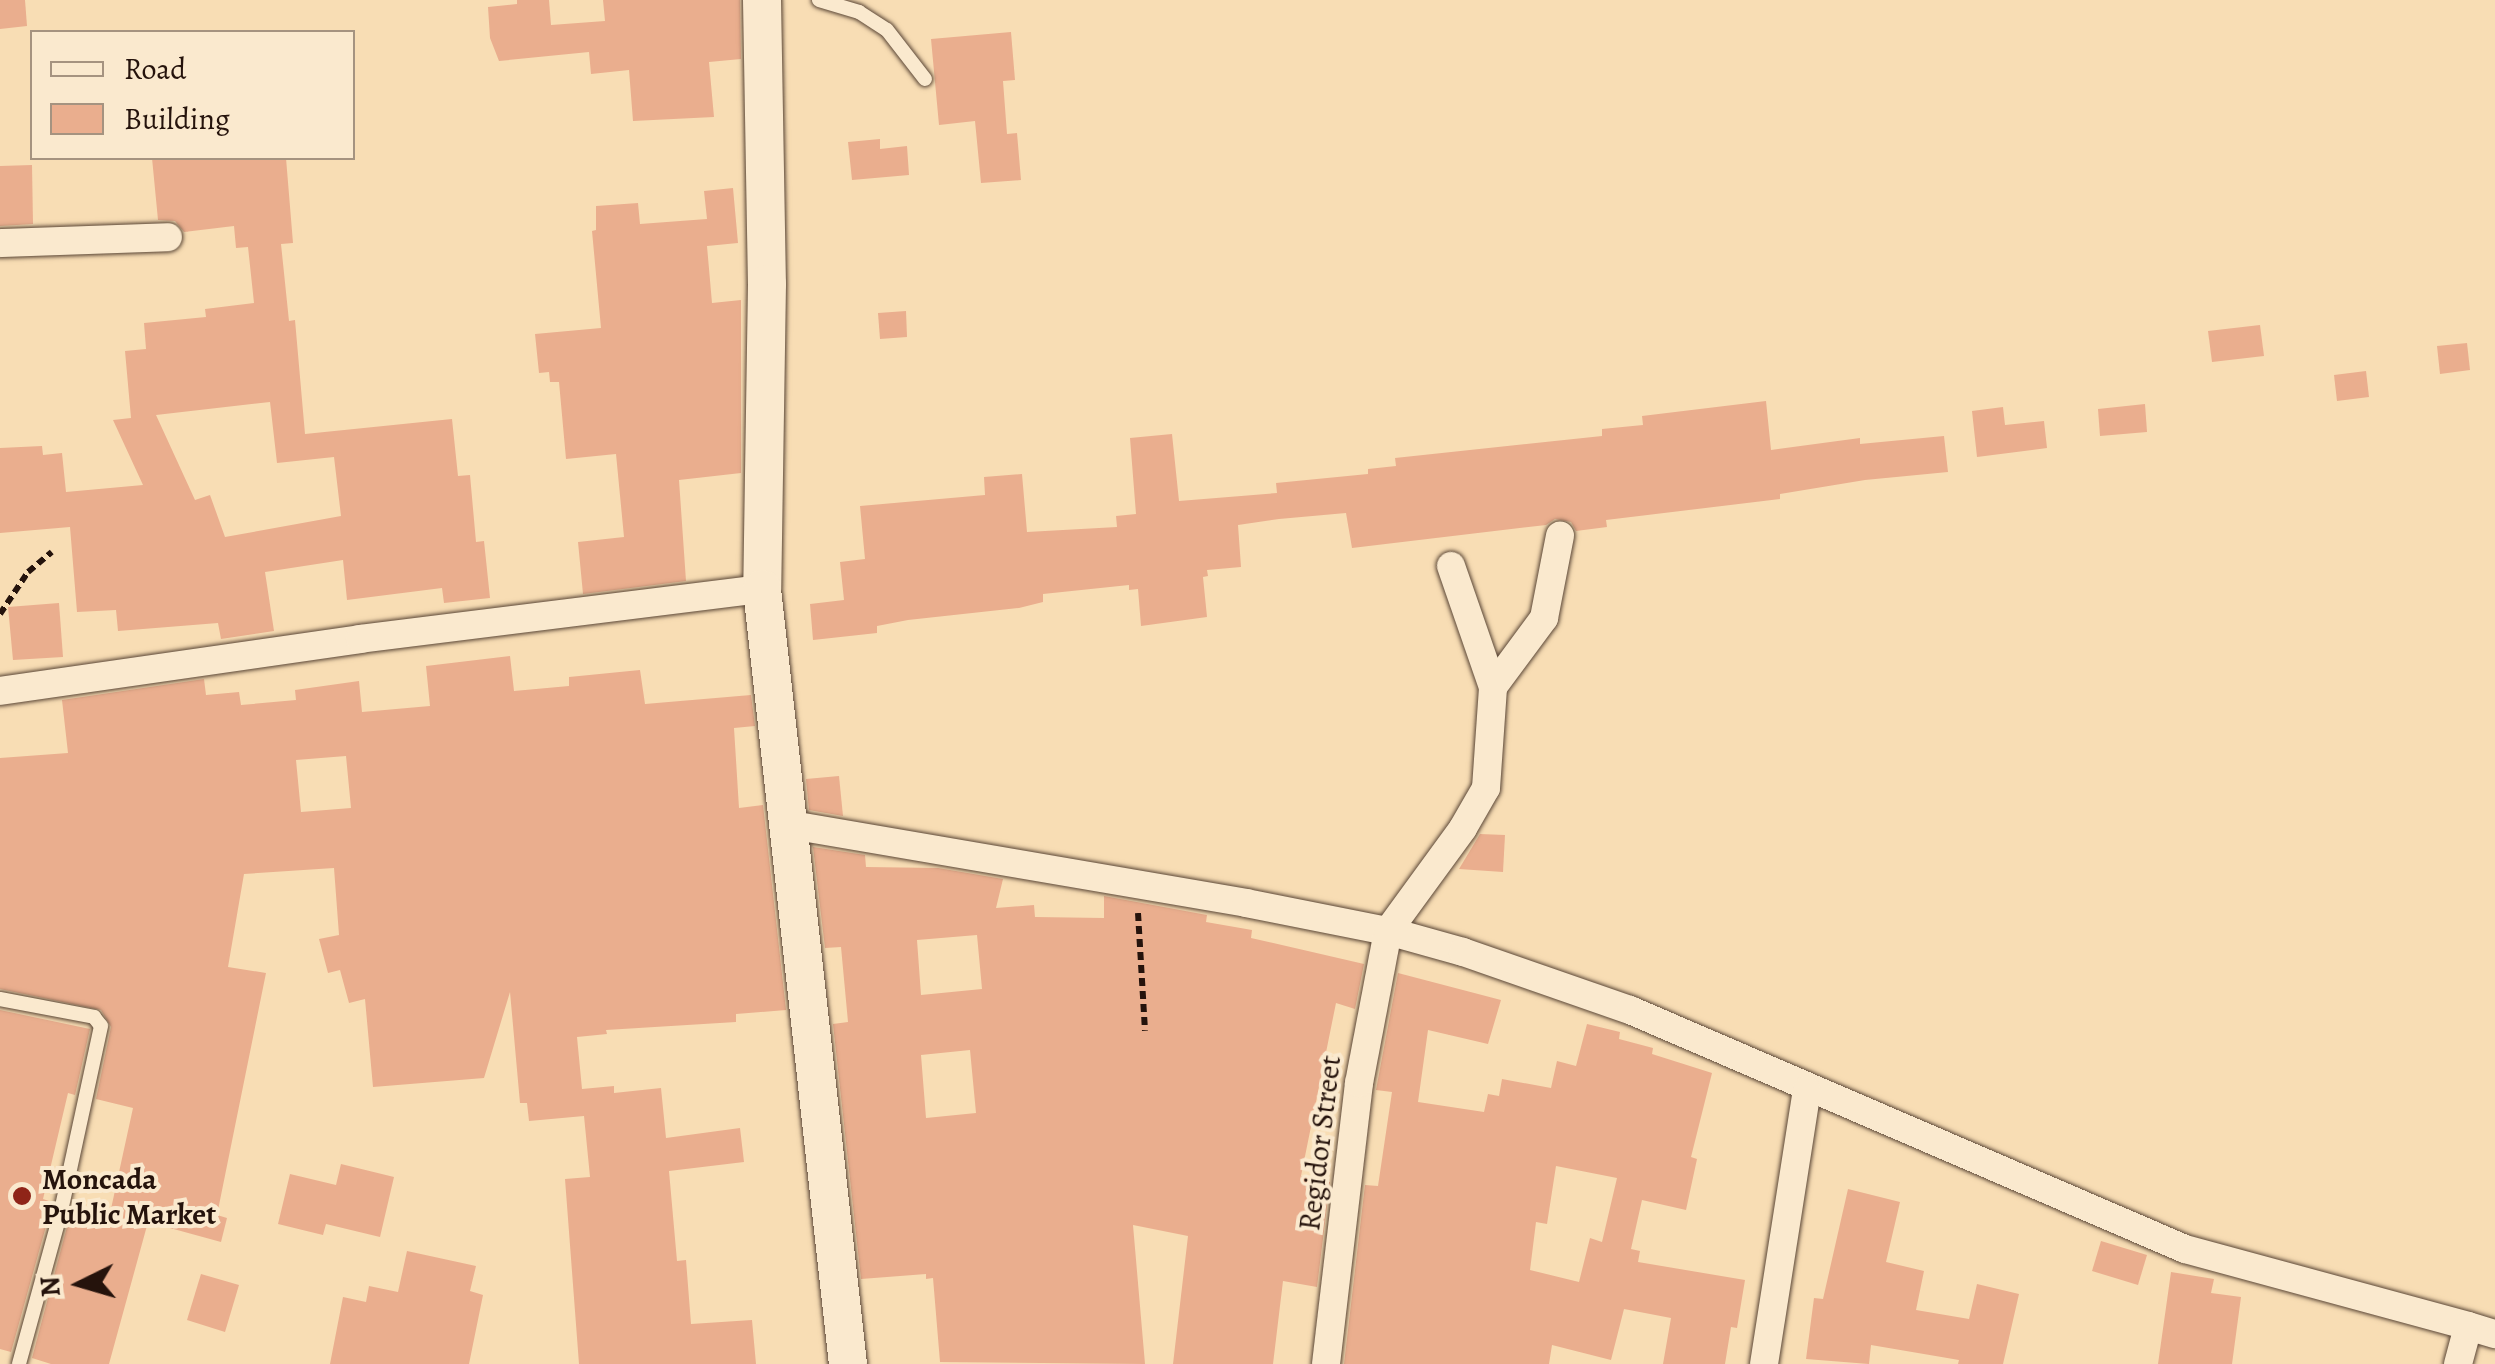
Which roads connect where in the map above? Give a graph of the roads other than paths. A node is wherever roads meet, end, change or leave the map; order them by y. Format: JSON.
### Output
{"nodes":[{"id":1,"x":762,"y":0,"type":"edge"},
{"id":2,"x":819,"y":0,"type":"edge"},
{"id":3,"x":925,"y":78,"type":"dead end"},
{"id":4,"x":168,"y":237,"type":"dead end"},
{"id":5,"x":0,"y":244,"type":"edge"},
{"id":6,"x":1560,"y":536,"type":"dead end"},
{"id":7,"x":1450,"y":566,"type":"dead end"},
{"id":8,"x":762,"y":588,"type":"junction"},
{"id":9,"x":1493,"y":687,"type":"junction"},
{"id":10,"x":0,"y":691,"type":"edge"},
{"id":11,"x":791,"y":825,"type":"junction"},
{"id":12,"x":1388,"y":931,"type":"junction"},
{"id":13,"x":0,"y":999,"type":"edge"},
{"id":14,"x":1807,"y":1090,"type":"junction"},
{"id":15,"x":2482,"y":1330,"type":"edge"},
{"id":16,"x":19,"y":1364,"type":"edge"},
{"id":17,"x":848,"y":1364,"type":"edge"},
{"id":18,"x":1326,"y":1364,"type":"edge"},
{"id":19,"x":1764,"y":1364,"type":"edge"},
{"id":20,"x":2458,"y":1364,"type":"edge"}],
"edges":[{"from":1,"to":8,"type":"street"},
{"from":2,"to":3,"type":"lane"},
{"from":4,"to":5,"type":"street"},
{"from":6,"to":9,"type":"street"},
{"from":7,"to":9,"type":"street"},
{"from":8,"to":10,"type":"street"},
{"from":8,"to":11,"type":"street"},
{"from":9,"to":12,"type":"street"},
{"from":11,"to":12,"type":"street"},
{"from":11,"to":17,"type":"street"},
{"from":12,"to":14,"type":"street"},
{"from":12,"to":18,"type":"street","name":"Regidor Street"},
{"from":13,"to":16,"type":"lane"},
{"from":14,"to":15,"type":"street"},
{"from":14,"to":19,"type":"street"},
{"from":15,"to":20,"type":"street"}]}
